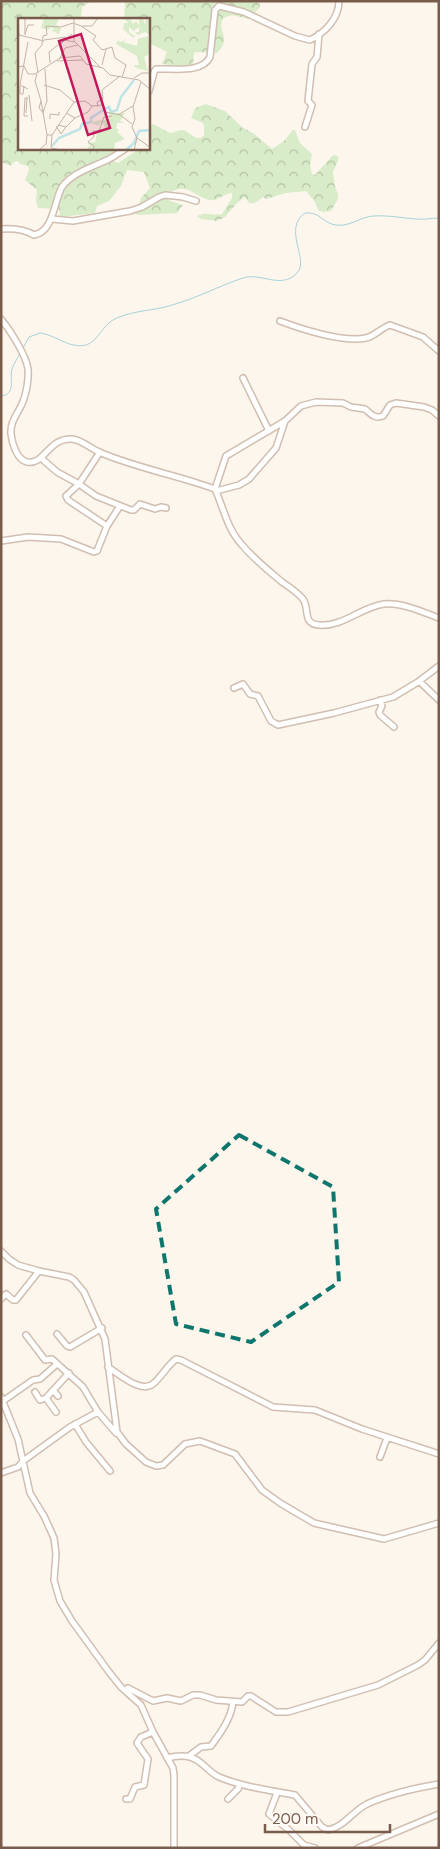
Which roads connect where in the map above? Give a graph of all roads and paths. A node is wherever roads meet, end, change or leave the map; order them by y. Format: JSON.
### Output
{"nodes":[{"id":1,"x":339,"y":1,"type":"edge"},
{"id":2,"x":319,"y":34,"type":"junction"},
{"id":3,"x":150,"y":87,"type":"edge"},
{"id":4,"x":305,"y":127,"type":"dead end"},
{"id":5,"x":124,"y":150,"type":"edge"},
{"id":6,"x":196,"y":201,"type":"dead end"},
{"id":7,"x":52,"y":219,"type":"junction"},
{"id":8,"x":1,"y":229,"type":"edge"},
{"id":9,"x":1,"y":319,"type":"edge"},
{"id":10,"x":280,"y":321,"type":"dead end"},
{"id":11,"x":439,"y":351,"type":"edge"},
{"id":12,"x":243,"y":378,"type":"dead end"},
{"id":13,"x":439,"y":416,"type":"edge"},
{"id":14,"x":285,"y":420,"type":"junction"},
{"id":15,"x":269,"y":430,"type":"junction"},
{"id":16,"x":100,"y":452,"type":"junction"},
{"id":17,"x":42,"y":458,"type":"junction"},
{"id":18,"x":79,"y":484,"type":"junction"},
{"id":19,"x":215,"y":490,"type":"junction"},
{"id":20,"x":120,"y":506,"type":"junction"},
{"id":21,"x":166,"y":508,"type":"dead end"},
{"id":22,"x":107,"y":526,"type":"junction"},
{"id":23,"x":1,"y":541,"type":"edge"},
{"id":24,"x":439,"y":618,"type":"edge"},
{"id":25,"x":439,"y":666,"type":"edge"},
{"id":26,"x":419,"y":681,"type":"junction"},
{"id":27,"x":234,"y":688,"type":"dead end"},
{"id":28,"x":380,"y":700,"type":"junction"},
{"id":29,"x":439,"y":700,"type":"edge"},
{"id":30,"x":394,"y":727,"type":"dead end"},
{"id":31,"x":1,"y":1251,"type":"edge"},
{"id":32,"x":39,"y":1271,"type":"junction"},
{"id":33,"x":1,"y":1299,"type":"edge"},
{"id":34,"x":102,"y":1328,"type":"junction"},
{"id":35,"x":57,"y":1334,"type":"dead end"},
{"id":36,"x":26,"y":1335,"type":"dead end"},
{"id":37,"x":57,"y":1364,"type":"junction"},
{"id":38,"x":108,"y":1367,"type":"junction"},
{"id":39,"x":69,"y":1373,"type":"junction"},
{"id":40,"x":53,"y":1390,"type":"junction"},
{"id":41,"x":35,"y":1392,"type":"dead end"},
{"id":42,"x":58,"y":1396,"type":"dead end"},
{"id":43,"x":46,"y":1398,"type":"junction"},
{"id":44,"x":2,"y":1399,"type":"edge"},
{"id":45,"x":56,"y":1412,"type":"dead end"},
{"id":46,"x":98,"y":1412,"type":"junction"},
{"id":47,"x":75,"y":1424,"type":"junction"},
{"id":48,"x":387,"y":1438,"type":"junction"},
{"id":49,"x":121,"y":1439,"type":"junction"},
{"id":50,"x":439,"y":1454,"type":"edge"},
{"id":51,"x":380,"y":1457,"type":"dead end"},
{"id":52,"x":23,"y":1461,"type":"junction"},
{"id":53,"x":110,"y":1471,"type":"dead end"},
{"id":54,"x":1,"y":1473,"type":"edge"},
{"id":55,"x":439,"y":1523,"type":"edge"},
{"id":56,"x":439,"y":1642,"type":"edge"},
{"id":57,"x":121,"y":1687,"type":"junction"},
{"id":58,"x":233,"y":1702,"type":"junction"},
{"id":59,"x":153,"y":1732,"type":"junction"},
{"id":60,"x":189,"y":1756,"type":"junction"},
{"id":61,"x":167,"y":1758,"type":"junction"},
{"id":62,"x":240,"y":1784,"type":"junction"},
{"id":63,"x":439,"y":1784,"type":"edge"},
{"id":64,"x":277,"y":1793,"type":"junction"},
{"id":65,"x":228,"y":1798,"type":"dead end"},
{"id":66,"x":126,"y":1799,"type":"dead end"},
{"id":67,"x":439,"y":1814,"type":"edge"},
{"id":68,"x":174,"y":1848,"type":"edge"},
{"id":69,"x":315,"y":1848,"type":"edge"},
{"id":70,"x":358,"y":1848,"type":"edge"}],
"edges":[{"from":1,"to":2,"type":"street"},
{"from":2,"to":3,"type":"street"},
{"from":2,"to":4,"type":"street"},
{"from":5,"to":7,"type":"street"},
{"from":6,"to":7,"type":"street"},
{"from":7,"to":8,"type":"street"},
{"from":9,"to":17,"type":"street"},
{"from":10,"to":11,"type":"street"},
{"from":12,"to":15,"type":"street"},
{"from":13,"to":14,"type":"street"},
{"from":14,"to":15,"type":"street"},
{"from":14,"to":19,"type":"street"},
{"from":15,"to":19,"type":"street"},
{"from":16,"to":17,"type":"street"},
{"from":16,"to":18,"type":"street"},
{"from":16,"to":19,"type":"street"},
{"from":17,"to":18,"type":"street"},
{"from":18,"to":20,"type":"street"},
{"from":18,"to":22,"type":"street"},
{"from":19,"to":24,"type":"street"},
{"from":20,"to":21,"type":"street"},
{"from":20,"to":22,"type":"street"},
{"from":22,"to":23,"type":"street"},
{"from":25,"to":26,"type":"street"},
{"from":26,"to":28,"type":"street"},
{"from":26,"to":29,"type":"street"},
{"from":27,"to":28,"type":"street"},
{"from":28,"to":30,"type":"street"},
{"from":31,"to":32,"type":"street"},
{"from":32,"to":33,"type":"street"},
{"from":32,"to":34,"type":"street"},
{"from":34,"to":35,"type":"street"},
{"from":34,"to":38,"type":"street"},
{"from":36,"to":37,"type":"street"},
{"from":37,"to":39,"type":"street"},
{"from":37,"to":44,"type":"street"},
{"from":38,"to":48,"type":"street"},
{"from":38,"to":49,"type":"street"},
{"from":39,"to":40,"type":"street"},
{"from":39,"to":46,"type":"street"},
{"from":40,"to":42,"type":"street"},
{"from":40,"to":43,"type":"street"},
{"from":41,"to":43,"type":"street"},
{"from":43,"to":45,"type":"street"},
{"from":44,"to":52,"type":"street"},
{"from":46,"to":47,"type":"street"},
{"from":46,"to":49,"type":"street"},
{"from":47,"to":52,"type":"street"},
{"from":47,"to":53,"type":"street"},
{"from":48,"to":50,"type":"street"},
{"from":48,"to":51,"type":"street"},
{"from":49,"to":55,"type":"street"},
{"from":52,"to":54,"type":"street"},
{"from":52,"to":57,"type":"street"},
{"from":56,"to":58,"type":"street"},
{"from":57,"to":58,"type":"street"},
{"from":57,"to":59,"type":"street"},
{"from":58,"to":60,"type":"street"},
{"from":59,"to":61,"type":"street"},
{"from":59,"to":66,"type":"street"},
{"from":60,"to":61,"type":"street"},
{"from":60,"to":62,"type":"street"},
{"from":61,"to":68,"type":"street"},
{"from":62,"to":64,"type":"street"},
{"from":62,"to":65,"type":"street"},
{"from":63,"to":64,"type":"street"},
{"from":64,"to":69,"type":"street"},
{"from":67,"to":70,"type":"street"}]}
